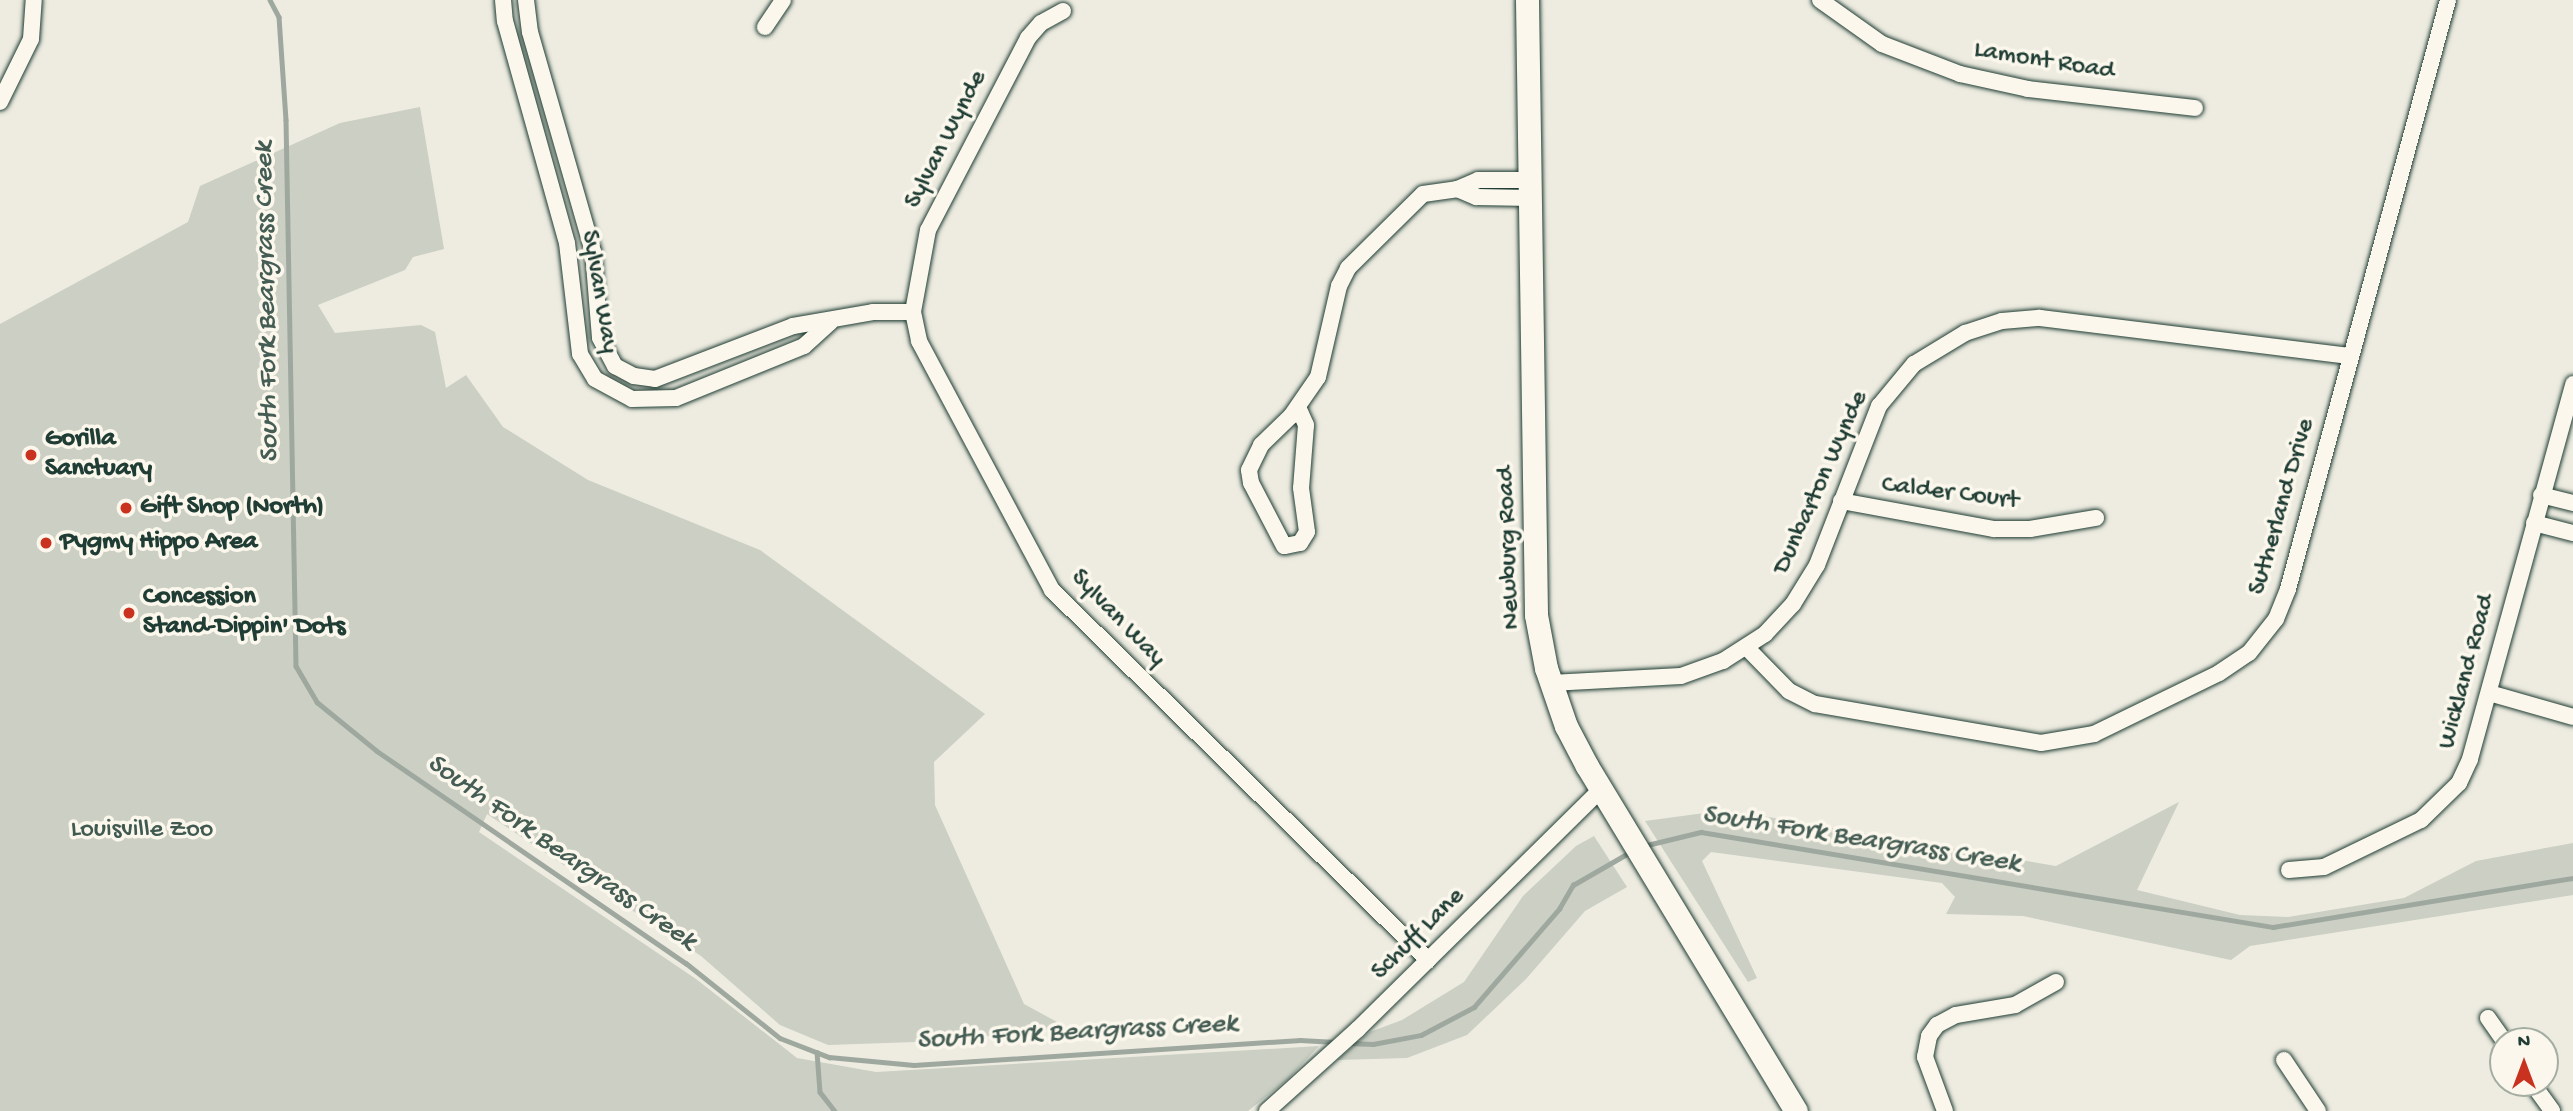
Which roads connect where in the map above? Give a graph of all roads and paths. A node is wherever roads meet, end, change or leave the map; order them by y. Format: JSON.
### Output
{"nodes":[{"id":1,"x":34,"y":0,"type":"edge"},
{"id":2,"x":503,"y":0,"type":"edge"},
{"id":3,"x":526,"y":0,"type":"edge"},
{"id":4,"x":783,"y":0,"type":"edge"},
{"id":5,"x":1527,"y":0,"type":"edge"},
{"id":6,"x":1820,"y":0,"type":"edge"},
{"id":7,"x":2448,"y":0,"type":"edge"},
{"id":8,"x":1063,"y":11,"type":"dead end"},
{"id":9,"x":765,"y":27,"type":"dead end"},
{"id":10,"x":5,"y":83,"type":"edge"},
{"id":11,"x":0,"y":102,"type":"edge"},
{"id":12,"x":2195,"y":108,"type":"dead end"},
{"id":13,"x":1531,"y":189,"type":"junction"},
{"id":14,"x":914,"y":312,"type":"junction"},
{"id":15,"x":598,"y":318,"type":"junction"},
{"id":16,"x":575,"y":320,"type":"junction"},
{"id":17,"x":831,"y":322,"type":"junction"},
{"id":18,"x":2350,"y":356,"type":"junction"},
{"id":19,"x":2573,"y":384,"type":"edge"},
{"id":20,"x":1298,"y":407,"type":"junction"},
{"id":21,"x":2541,"y":495,"type":"junction"},
{"id":22,"x":1841,"y":501,"type":"junction"},
{"id":23,"x":2573,"y":503,"type":"edge"},
{"id":24,"x":2096,"y":518,"type":"dead end"},
{"id":25,"x":2534,"y":523,"type":"junction"},
{"id":26,"x":2573,"y":533,"type":"edge"},
{"id":27,"x":1747,"y":648,"type":"junction"},
{"id":28,"x":1551,"y":683,"type":"junction"},
{"id":29,"x":2489,"y":693,"type":"junction"},
{"id":30,"x":2573,"y":717,"type":"edge"},
{"id":31,"x":1601,"y":789,"type":"junction"},
{"id":32,"x":2289,"y":870,"type":"dead end"},
{"id":33,"x":1428,"y":960,"type":"junction"},
{"id":34,"x":2056,"y":982,"type":"dead end"},
{"id":35,"x":2488,"y":1018,"type":"dead end"},
{"id":36,"x":2494,"y":1027,"type":"edge"},
{"id":37,"x":2284,"y":1060,"type":"dead end"},
{"id":38,"x":1267,"y":1111,"type":"edge"},
{"id":39,"x":1796,"y":1111,"type":"edge"},
{"id":40,"x":1945,"y":1111,"type":"edge"},
{"id":41,"x":2318,"y":1111,"type":"edge"}],
"edges":[{"from":1,"to":10,"type":"street"},
{"from":2,"to":16,"type":"street","name":"Sylvan Way"},
{"from":3,"to":15,"type":"street","name":"Sylvan Way"},
{"from":4,"to":9,"type":"street"},
{"from":5,"to":13,"type":"main road","name":"Newburg Road"},
{"from":6,"to":12,"type":"street","name":"Lamont Road"},
{"from":7,"to":18,"type":"street","name":"Sutherland Drive"},
{"from":8,"to":14,"type":"street","name":"Sylvan Wynde"},
{"from":10,"to":11,"type":"street"},
{"from":13,"to":20,"type":"street"},
{"from":13,"to":28,"type":"main road","name":"Newburg Road"},
{"from":14,"to":17,"type":"street","name":"Sylvan Way"},
{"from":14,"to":33,"type":"street","name":"Sylvan Way"},
{"from":15,"to":16,"type":"street"},
{"from":15,"to":17,"type":"street","name":"Sylvan Way"},
{"from":16,"to":17,"type":"street","name":"Sylvan Way"},
{"from":18,"to":22,"type":"street","name":"Dunbarton Wynde"},
{"from":18,"to":27,"type":"street","name":"Sutherland Drive"},
{"from":19,"to":21,"type":"street","name":"Wickland Road"},
{"from":20,"to":20,"type":"street"},
{"from":21,"to":23,"type":"street"},
{"from":21,"to":25,"type":"street","name":"Wickland Road"},
{"from":22,"to":24,"type":"street","name":"Calder Court"},
{"from":22,"to":27,"type":"street","name":"Dunbarton Wynde"},
{"from":25,"to":26,"type":"street"},
{"from":25,"to":29,"type":"street","name":"Wickland Road"},
{"from":27,"to":28,"type":"street","name":"Dunbarton Wynde"},
{"from":28,"to":31,"type":"main road","name":"Newburg Road"},
{"from":29,"to":30,"type":"street"},
{"from":29,"to":32,"type":"street","name":"Wickland Road"},
{"from":31,"to":33,"type":"street","name":"Schuff Lane"},
{"from":31,"to":39,"type":"main road","name":"Newburg Road"},
{"from":33,"to":38,"type":"street","name":"Schuff Lane"},
{"from":34,"to":40,"type":"street"},
{"from":35,"to":36,"type":"street"},
{"from":37,"to":41,"type":"street"}]}
